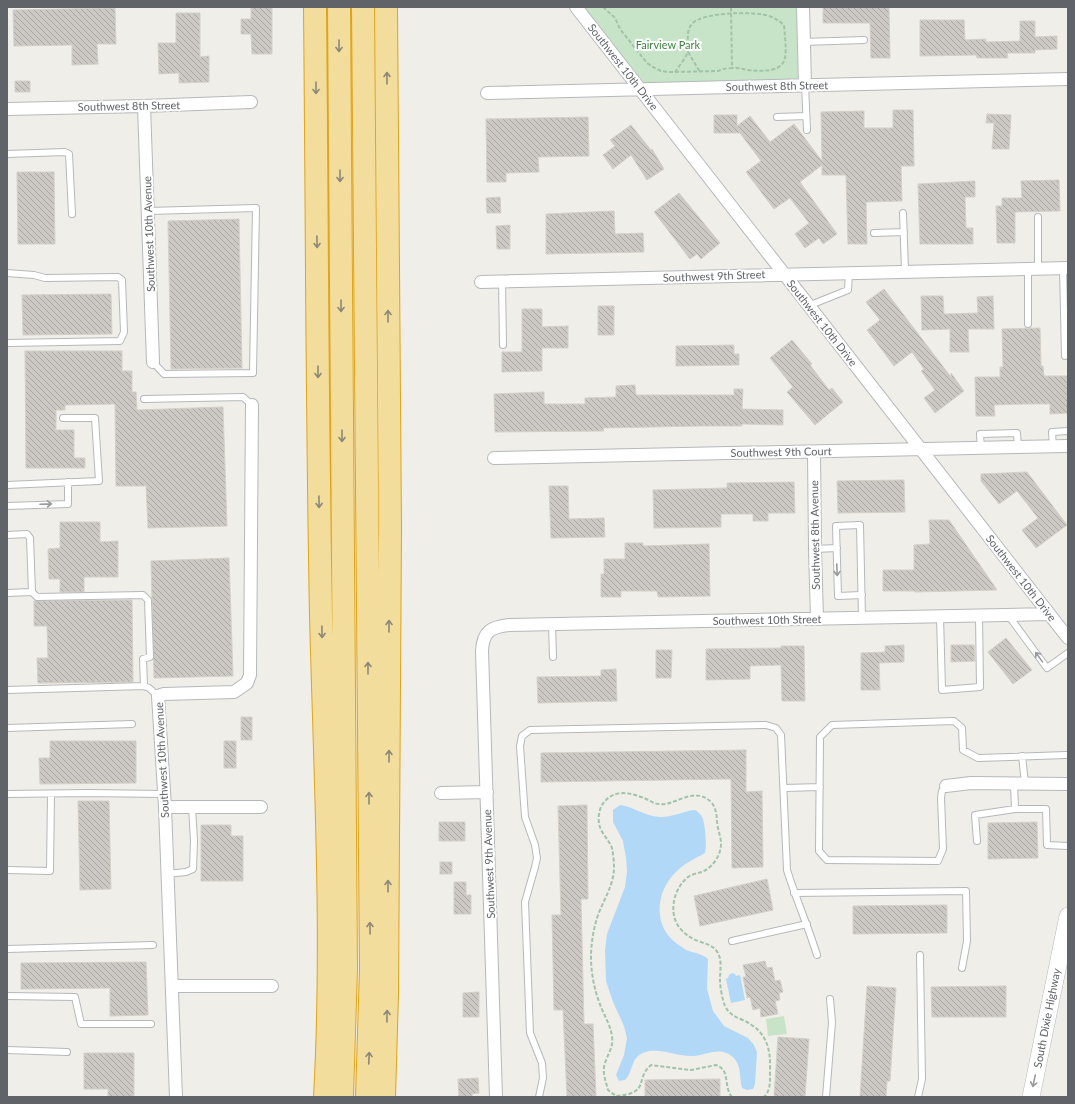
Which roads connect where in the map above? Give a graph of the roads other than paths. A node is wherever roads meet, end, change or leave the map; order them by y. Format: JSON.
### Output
{"nodes":[{"id":1,"x":315,"y":7,"type":"edge"},
{"id":2,"x":339,"y":7,"type":"edge"},
{"id":3,"x":363,"y":7,"type":"edge"},
{"id":4,"x":386,"y":7,"type":"edge"},
{"id":5,"x":576,"y":7,"type":"edge"},
{"id":6,"x":802,"y":7,"type":"edge"},
{"id":7,"x":363,"y":40,"type":"junction"},
{"id":8,"x":864,"y":40,"type":"dead end"},
{"id":9,"x":803,"y":42,"type":"junction"},
{"id":10,"x":1068,"y":79,"type":"edge"},
{"id":11,"x":805,"y":85,"type":"junction"},
{"id":12,"x":640,"y":89,"type":"junction"},
{"id":13,"x":487,"y":93,"type":"dead end"},
{"id":14,"x":251,"y":102,"type":"dead end"},
{"id":15,"x":144,"y":106,"type":"junction"},
{"id":16,"x":7,"y":109,"type":"edge"},
{"id":17,"x":806,"y":116,"type":"junction"},
{"id":18,"x":777,"y":117,"type":"dead end"},
{"id":19,"x":807,"y":130,"type":"dead end"},
{"id":20,"x":7,"y":154,"type":"edge"},
{"id":21,"x":388,"y":187,"type":"junction"},
{"id":22,"x":148,"y":211,"type":"junction"},
{"id":23,"x":903,"y":213,"type":"dead end"},
{"id":24,"x":72,"y":214,"type":"dead end"},
{"id":25,"x":1038,"y":217,"type":"dead end"},
{"id":26,"x":904,"y":232,"type":"junction"},
{"id":27,"x":874,"y":233,"type":"dead end"},
{"id":28,"x":1065,"y":268,"type":"edge"},
{"id":29,"x":1033,"y":269,"type":"junction"},
{"id":30,"x":905,"y":271,"type":"junction"},
{"id":31,"x":7,"y":272,"type":"edge"},
{"id":32,"x":849,"y":272,"type":"junction"},
{"id":33,"x":784,"y":274,"type":"junction"},
{"id":34,"x":502,"y":281,"type":"junction"},
{"id":35,"x":481,"y":282,"type":"dead end"},
{"id":36,"x":808,"y":306,"type":"junction"},
{"id":37,"x":1028,"y":324,"type":"dead end"},
{"id":38,"x":7,"y":343,"type":"edge"},
{"id":39,"x":503,"y":345,"type":"dead end"},
{"id":40,"x":1068,"y":356,"type":"edge"},
{"id":41,"x":153,"y":362,"type":"joint"},
{"id":42,"x":144,"y":399,"type":"dead end"},
{"id":43,"x":252,"y":405,"type":"joint"},
{"id":44,"x":63,"y":418,"type":"dead end"},
{"id":45,"x":1068,"y":432,"type":"edge"},
{"id":46,"x":1068,"y":446,"type":"edge"},
{"id":47,"x":1053,"y":447,"type":"junction"},
{"id":48,"x":921,"y":450,"type":"junction"},
{"id":49,"x":814,"y":452,"type":"junction"},
{"id":50,"x":494,"y":458,"type":"dead end"},
{"id":51,"x":68,"y":482,"type":"junction"},
{"id":52,"x":7,"y":485,"type":"edge"},
{"id":53,"x":7,"y":506,"type":"edge"},
{"id":54,"x":7,"y":534,"type":"edge"},
{"id":55,"x":837,"y":548,"type":"junction"},
{"id":56,"x":815,"y":549,"type":"junction"},
{"id":57,"x":32,"y":592,"type":"junction"},
{"id":58,"x":7,"y":593,"type":"edge"},
{"id":59,"x":862,"y":596,"type":"junction"},
{"id":60,"x":1048,"y":614,"type":"junction"},
{"id":61,"x":1008,"y":615,"type":"junction"},
{"id":62,"x":940,"y":616,"type":"junction"},
{"id":63,"x":979,"y":616,"type":"junction"},
{"id":64,"x":862,"y":618,"type":"junction"},
{"id":65,"x":817,"y":619,"type":"junction"},
{"id":66,"x":552,"y":624,"type":"junction"},
{"id":67,"x":486,"y":632,"type":"joint"},
{"id":68,"x":1068,"y":638,"type":"edge"},
{"id":69,"x":1068,"y":653,"type":"edge"},
{"id":70,"x":553,"y":657,"type":"dead end"},
{"id":71,"x":144,"y":686,"type":"junction"},
{"id":72,"x":7,"y":690,"type":"edge"},
{"id":73,"x":158,"y":696,"type":"junction"},
{"id":74,"x":132,"y":724,"type":"dead end"},
{"id":75,"x":7,"y":728,"type":"edge"},
{"id":76,"x":1066,"y":755,"type":"dead end"},
{"id":77,"x":1022,"y":756,"type":"junction"},
{"id":78,"x":1019,"y":783,"type":"junction"},
{"id":79,"x":1068,"y":784,"type":"edge"},
{"id":80,"x":946,"y":786,"type":"joint"},
{"id":81,"x":820,"y":787,"type":"junction"},
{"id":82,"x":784,"y":788,"type":"junction"},
{"id":83,"x":486,"y":792,"type":"junction"},
{"id":84,"x":442,"y":793,"type":"dead end"},
{"id":85,"x":7,"y":794,"type":"edge"},
{"id":86,"x":51,"y":794,"type":"junction"},
{"id":87,"x":164,"y":794,"type":"junction"},
{"id":88,"x":165,"y":808,"type":"junction"},
{"id":89,"x":192,"y":808,"type":"junction"},
{"id":90,"x":261,"y":808,"type":"dead end"},
{"id":91,"x":1015,"y":810,"type":"junction"},
{"id":92,"x":977,"y":841,"type":"dead end"},
{"id":93,"x":1068,"y":846,"type":"edge"},
{"id":94,"x":7,"y":870,"type":"edge"},
{"id":95,"x":167,"y":874,"type":"junction"},
{"id":96,"x":794,"y":893,"type":"junction"},
{"id":97,"x":1068,"y":916,"type":"edge"},
{"id":98,"x":806,"y":924,"type":"junction"},
{"id":99,"x":1065,"y":940,"type":"edge"},
{"id":100,"x":732,"y":941,"type":"dead end"},
{"id":101,"x":153,"y":945,"type":"dead end"},
{"id":102,"x":7,"y":949,"type":"edge"},
{"id":103,"x":817,"y":955,"type":"dead end"},
{"id":104,"x":920,"y":955,"type":"dead end"},
{"id":105,"x":962,"y":968,"type":"dead end"},
{"id":106,"x":172,"y":986,"type":"junction"},
{"id":107,"x":272,"y":986,"type":"dead end"},
{"id":108,"x":7,"y":996,"type":"edge"},
{"id":109,"x":830,"y":998,"type":"dead end"},
{"id":110,"x":151,"y":1024,"type":"dead end"},
{"id":111,"x":7,"y":1050,"type":"edge"},
{"id":112,"x":67,"y":1052,"type":"dead end"},
{"id":113,"x":176,"y":1097,"type":"edge"},
{"id":114,"x":325,"y":1097,"type":"edge"},
{"id":115,"x":342,"y":1097,"type":"edge"},
{"id":116,"x":367,"y":1097,"type":"edge"},
{"id":117,"x":384,"y":1097,"type":"edge"},
{"id":118,"x":496,"y":1097,"type":"edge"},
{"id":119,"x":540,"y":1097,"type":"edge"},
{"id":120,"x":826,"y":1097,"type":"edge"},
{"id":121,"x":918,"y":1097,"type":"edge"},
{"id":122,"x":1031,"y":1097,"type":"edge"}],
"edges":[{"from":1,"to":114,"type":"highway","one_way":true},
{"from":2,"to":115,"type":"highway","one_way":true},
{"from":3,"to":7,"type":"highway"},
{"from":21,"to":4,"type":"highway","one_way":true},
{"from":5,"to":12,"type":"street","name":"Southwest 10th Drive"},
{"from":6,"to":9,"type":"street"},
{"from":7,"to":21,"type":"highway"},
{"from":116,"to":7,"type":"highway","one_way":true},
{"from":8,"to":9,"type":"lane"},
{"from":9,"to":11,"type":"street"},
{"from":10,"to":11,"type":"street","name":"Southwest 8th Street"},
{"from":11,"to":12,"type":"street","name":"Southwest 8th Street"},
{"from":11,"to":17,"type":"lane"},
{"from":12,"to":13,"type":"street","name":"Southwest 8th Street"},
{"from":12,"to":33,"type":"street","name":"Southwest 10th Drive"},
{"from":14,"to":15,"type":"street","name":"Southwest 8th Street"},
{"from":15,"to":16,"type":"street","name":"Southwest 8th Street"},
{"from":15,"to":22,"type":"street","name":"Southwest 10th Avenue"},
{"from":17,"to":18,"type":"lane"},
{"from":17,"to":19,"type":"lane"},
{"from":20,"to":24,"type":"lane"},
{"from":117,"to":21,"type":"highway","one_way":true},
{"from":22,"to":41,"type":"street","name":"Southwest 10th Avenue"},
{"from":22,"to":41,"type":"lane"},
{"from":23,"to":26,"type":"lane"},
{"from":25,"to":29,"type":"lane"},
{"from":26,"to":27,"type":"lane"},
{"from":26,"to":30,"type":"lane"},
{"from":28,"to":29,"type":"street","name":"Southwest 9th Street"},
{"from":28,"to":40,"type":"lane"},
{"from":29,"to":30,"type":"street","name":"Southwest 9th Street"},
{"from":29,"to":37,"type":"lane"},
{"from":30,"to":32,"type":"street","name":"Southwest 9th Street"},
{"from":31,"to":38,"type":"lane"},
{"from":32,"to":33,"type":"street","name":"Southwest 9th Street"},
{"from":32,"to":36,"type":"lane"},
{"from":33,"to":34,"type":"street","name":"Southwest 9th Street"},
{"from":33,"to":36,"type":"street","name":"Southwest 10th Drive"},
{"from":34,"to":35,"type":"street","name":"Southwest 9th Street"},
{"from":34,"to":39,"type":"lane"},
{"from":36,"to":48,"type":"street","name":"Southwest 10th Drive"},
{"from":42,"to":43,"type":"lane"},
{"from":43,"to":73,"type":"street","name":"Southwest 10th Avenue"},
{"from":44,"to":51,"type":"lane"},
{"from":45,"to":47,"type":"lane"},
{"from":46,"to":47,"type":"street","name":"Southwest 9th Court"},
{"from":47,"to":48,"type":"street","name":"Southwest 9th Court"},
{"from":48,"to":49,"type":"street","name":"Southwest 9th Court"},
{"from":48,"to":60,"type":"street","name":"Southwest 10th Drive"},
{"from":49,"to":50,"type":"street","name":"Southwest 9th Court"},
{"from":49,"to":56,"type":"street","name":"Southwest 8th Avenue"},
{"from":51,"to":52,"type":"lane"},
{"from":53,"to":51,"type":"lane","one_way":true},
{"from":54,"to":57,"type":"lane"},
{"from":55,"to":56,"type":"lane"},
{"from":55,"to":59,"type":"lane","one_way":true},
{"from":55,"to":59,"type":"lane"},
{"from":56,"to":65,"type":"street","name":"Southwest 8th Avenue"},
{"from":57,"to":58,"type":"lane"},
{"from":57,"to":71,"type":"lane"},
{"from":59,"to":64,"type":"lane"},
{"from":60,"to":61,"type":"street","name":"Southwest 10th Street"},
{"from":60,"to":68,"type":"street","name":"Southwest 10th Drive"},
{"from":61,"to":63,"type":"street","name":"Southwest 10th Street"},
{"from":69,"to":61,"type":"lane","one_way":true},
{"from":62,"to":63,"type":"street","name":"Southwest 10th Street"},
{"from":62,"to":63,"type":"lane"},
{"from":62,"to":64,"type":"street","name":"Southwest 10th Street"},
{"from":64,"to":65,"type":"street","name":"Southwest 10th Street"},
{"from":65,"to":66,"type":"street","name":"Southwest 10th Street"},
{"from":66,"to":67,"type":"street","name":"Southwest 10th Street"},
{"from":66,"to":70,"type":"lane"},
{"from":67,"to":83,"type":"street","name":"Southwest 9th Avenue"},
{"from":71,"to":72,"type":"lane"},
{"from":71,"to":73,"type":"lane"},
{"from":73,"to":87,"type":"street","name":"Southwest 10th Avenue"},
{"from":74,"to":75,"type":"lane"},
{"from":76,"to":77,"type":"lane"},
{"from":77,"to":78,"type":"lane"},
{"from":77,"to":81,"type":"lane"},
{"from":78,"to":79,"type":"street"},
{"from":78,"to":80,"type":"street"},
{"from":78,"to":91,"type":"lane"},
{"from":80,"to":81,"type":"lane"},
{"from":81,"to":82,"type":"lane"},
{"from":82,"to":96,"type":"lane"},
{"from":82,"to":119,"type":"lane"},
{"from":83,"to":84,"type":"street"},
{"from":83,"to":118,"type":"street","name":"Southwest 9th Avenue"},
{"from":85,"to":86,"type":"lane"},
{"from":86,"to":87,"type":"lane"},
{"from":86,"to":94,"type":"lane"},
{"from":87,"to":88,"type":"street","name":"Southwest 10th Avenue"},
{"from":88,"to":89,"type":"street"},
{"from":88,"to":95,"type":"street","name":"Southwest 10th Avenue"},
{"from":89,"to":90,"type":"street"},
{"from":89,"to":95,"type":"lane"},
{"from":91,"to":92,"type":"lane"},
{"from":91,"to":93,"type":"lane"},
{"from":95,"to":106,"type":"street","name":"Southwest 10th Avenue"},
{"from":96,"to":98,"type":"lane"},
{"from":96,"to":105,"type":"lane"},
{"from":97,"to":99,"type":"main road","name":"South Dixie Highway"},
{"from":98,"to":100,"type":"lane"},
{"from":98,"to":103,"type":"lane"},
{"from":99,"to":122,"type":"main road","name":"South Dixie Highway","one_way":true},
{"from":101,"to":102,"type":"lane"},
{"from":104,"to":121,"type":"lane"},
{"from":106,"to":107,"type":"street"},
{"from":106,"to":113,"type":"street","name":"Southwest 10th Avenue"},
{"from":108,"to":110,"type":"lane"},
{"from":109,"to":120,"type":"lane"},
{"from":111,"to":112,"type":"lane"}]}
